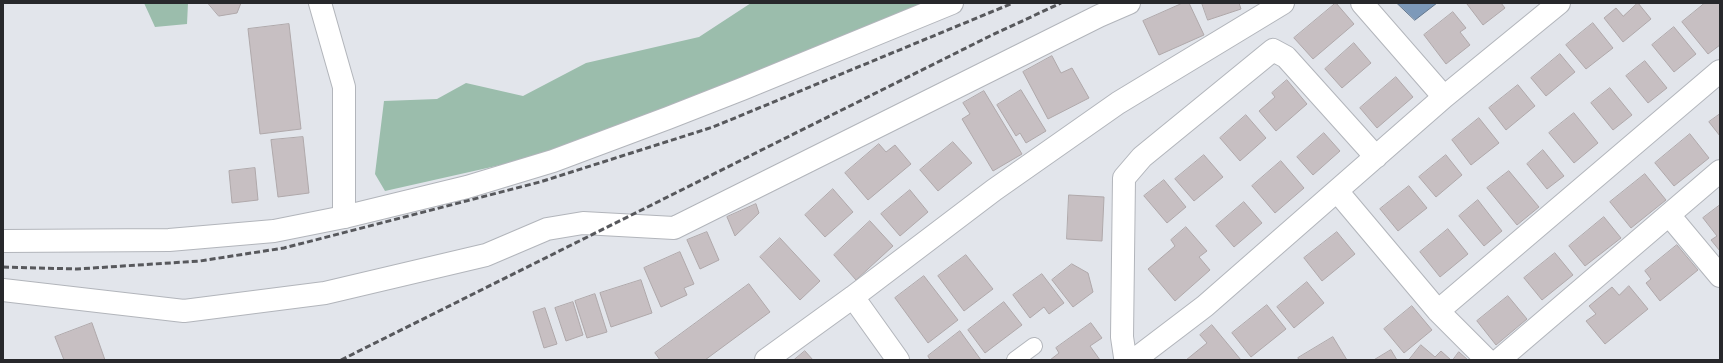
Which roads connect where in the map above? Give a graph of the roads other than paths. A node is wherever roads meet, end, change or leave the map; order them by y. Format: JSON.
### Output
{"nodes":[{"id":1,"x":320,"y":3,"type":"edge"},
{"id":2,"x":952,"y":3,"type":"edge"},
{"id":3,"x":1129,"y":3,"type":"edge"},
{"id":4,"x":1283,"y":3,"type":"edge"},
{"id":5,"x":1362,"y":3,"type":"edge"},
{"id":6,"x":1559,"y":3,"type":"edge"},
{"id":7,"x":1720,"y":71,"type":"edge"},
{"id":8,"x":1444,"y":97,"type":"junction"},
{"id":9,"x":1376,"y":157,"type":"junction"},
{"id":10,"x":1720,"y":171,"type":"edge"},
{"id":11,"x":1337,"y":191,"type":"junction"},
{"id":12,"x":1669,"y":215,"type":"junction"},
{"id":13,"x":344,"y":217,"type":"junction"},
{"id":14,"x":3,"y":241,"type":"edge"},
{"id":15,"x":1720,"y":276,"type":"edge"},
{"id":16,"x":3,"y":290,"type":"edge"},
{"id":17,"x":853,"y":297,"type":"junction"},
{"id":18,"x":1438,"y":311,"type":"junction"},
{"id":19,"x":1034,"y":346,"type":"dead end"},
{"id":20,"x":766,"y":360,"type":"edge"},
{"id":21,"x":898,"y":360,"type":"edge"},
{"id":22,"x":1015,"y":360,"type":"edge"},
{"id":23,"x":1133,"y":360,"type":"edge"},
{"id":24,"x":1487,"y":360,"type":"edge"},
{"id":25,"x":1499,"y":360,"type":"edge"}],
"edges":[{"from":1,"to":13,"type":"street"},
{"from":2,"to":13,"type":"street"},
{"from":3,"to":16,"type":"street"},
{"from":4,"to":17,"type":"street"},
{"from":5,"to":8,"type":"street"},
{"from":6,"to":8,"type":"street"},
{"from":7,"to":18,"type":"street"},
{"from":8,"to":9,"type":"street"},
{"from":9,"to":11,"type":"street"},
{"from":9,"to":23,"type":"street"},
{"from":10,"to":12,"type":"street"},
{"from":11,"to":18,"type":"street"},
{"from":11,"to":23,"type":"street"},
{"from":12,"to":15,"type":"street"},
{"from":12,"to":25,"type":"street"},
{"from":13,"to":14,"type":"street"},
{"from":17,"to":20,"type":"street"},
{"from":17,"to":21,"type":"street"},
{"from":18,"to":24,"type":"street"},
{"from":19,"to":22,"type":"lane"}]}
